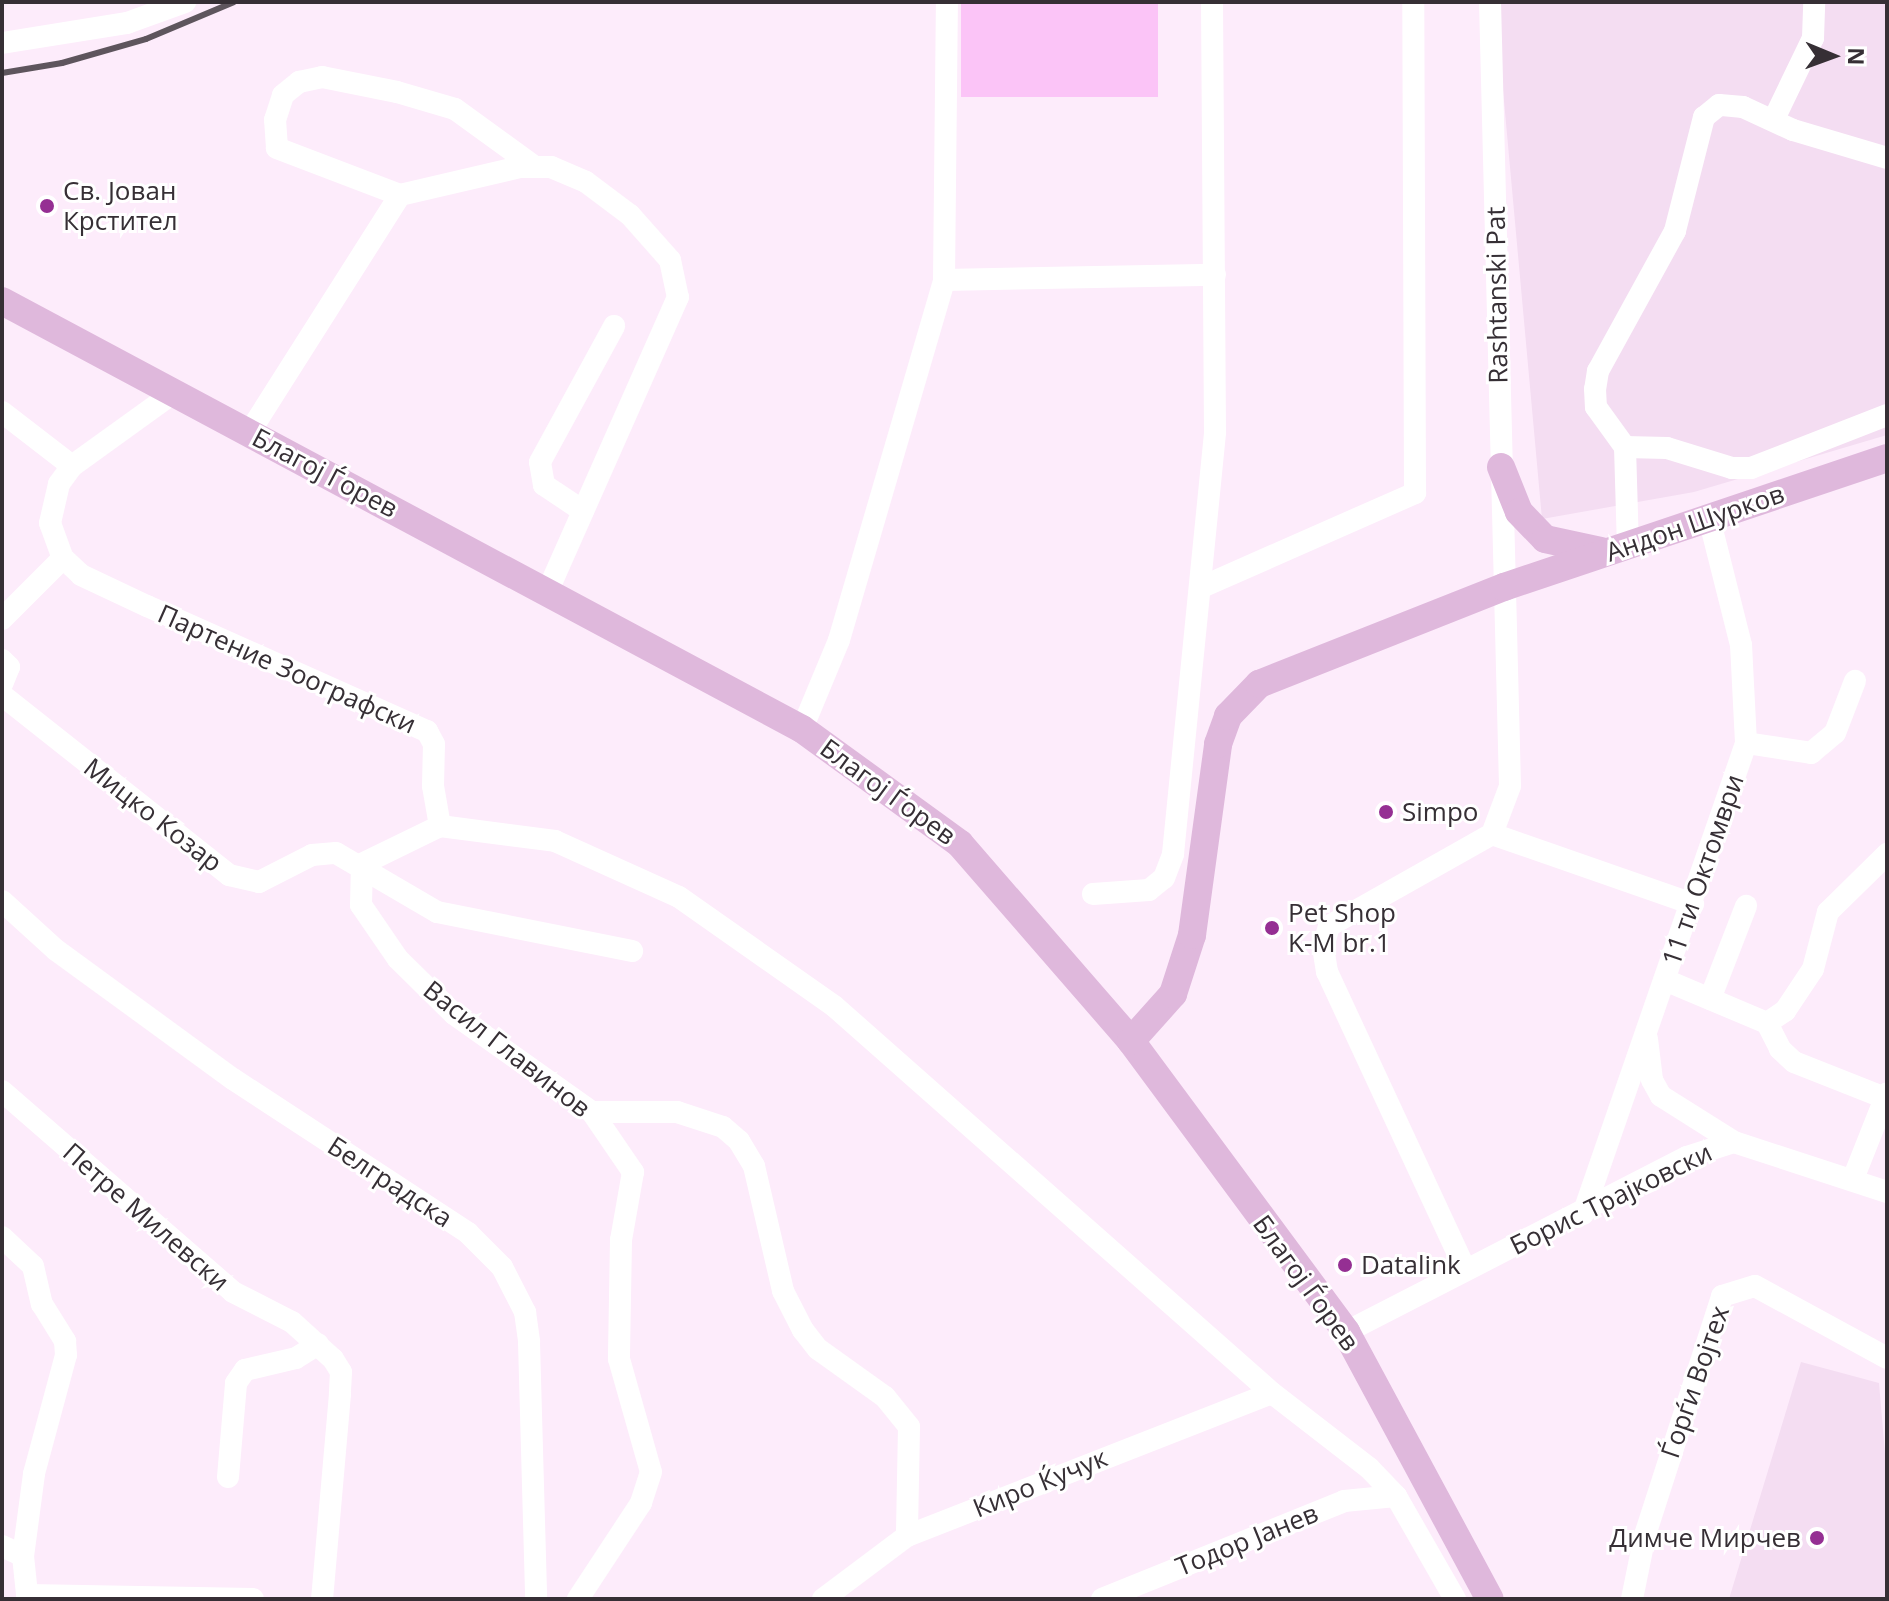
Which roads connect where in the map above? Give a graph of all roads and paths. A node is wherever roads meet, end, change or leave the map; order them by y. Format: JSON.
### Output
{"nodes":[{"id":1,"x":185,"y":2,"type":"edge"},
{"id":2,"x":947,"y":2,"type":"edge"},
{"id":3,"x":1212,"y":2,"type":"edge"},
{"id":4,"x":1413,"y":2,"type":"edge"},
{"id":5,"x":1490,"y":2,"type":"edge"},
{"id":6,"x":1814,"y":2,"type":"edge"},
{"id":7,"x":2,"y":43,"type":"edge"},
{"id":8,"x":1774,"y":119,"type":"junction"},
{"id":9,"x":1887,"y":158,"type":"edge"},
{"id":10,"x":535,"y":167,"type":"junction"},
{"id":11,"x":400,"y":195,"type":"junction"},
{"id":12,"x":1215,"y":275,"type":"junction"},
{"id":13,"x":944,"y":280,"type":"junction"},
{"id":14,"x":2,"y":301,"type":"edge"},
{"id":15,"x":614,"y":326,"type":"dead end"},
{"id":16,"x":172,"y":394,"type":"junction"},
{"id":17,"x":2,"y":412,"type":"edge"},
{"id":18,"x":1887,"y":415,"type":"edge"},
{"id":19,"x":249,"y":433,"type":"junction"},
{"id":20,"x":1625,"y":447,"type":"junction"},
{"id":21,"x":1887,"y":458,"type":"edge"},
{"id":22,"x":72,"y":466,"type":"junction"},
{"id":23,"x":1501,"y":467,"type":"junction"},
{"id":24,"x":583,"y":511,"type":"junction"},
{"id":25,"x":1709,"y":518,"type":"junction"},
{"id":26,"x":1619,"y":549,"type":"junction"},
{"id":27,"x":63,"y":558,"type":"junction"},
{"id":28,"x":1202,"y":587,"type":"junction"},
{"id":29,"x":1504,"y":587,"type":"junction"},
{"id":30,"x":547,"y":592,"type":"junction"},
{"id":31,"x":2,"y":619,"type":"edge"},
{"id":32,"x":2,"y":660,"type":"edge"},
{"id":33,"x":1855,"y":681,"type":"dead end"},
{"id":34,"x":2,"y":684,"type":"edge"},
{"id":35,"x":2,"y":695,"type":"edge"},
{"id":36,"x":802,"y":729,"type":"junction"},
{"id":37,"x":1746,"y":743,"type":"junction"},
{"id":38,"x":440,"y":826,"type":"junction"},
{"id":39,"x":1492,"y":834,"type":"junction"},
{"id":40,"x":1887,"y":854,"type":"edge"},
{"id":41,"x":362,"y":864,"type":"junction"},
{"id":42,"x":1093,"y":894,"type":"dead end"},
{"id":43,"x":2,"y":901,"type":"edge"},
{"id":44,"x":1693,"y":904,"type":"junction"},
{"id":45,"x":1746,"y":906,"type":"dead end"},
{"id":46,"x":632,"y":951,"type":"dead end"},
{"id":47,"x":1665,"y":980,"type":"junction"},
{"id":48,"x":1710,"y":999,"type":"junction"},
{"id":49,"x":1767,"y":1023,"type":"junction"},
{"id":50,"x":1647,"y":1032,"type":"junction"},
{"id":51,"x":1131,"y":1041,"type":"junction"},
{"id":52,"x":2,"y":1091,"type":"edge"},
{"id":53,"x":1886,"y":1095,"type":"edge"},
{"id":54,"x":592,"y":1112,"type":"junction"},
{"id":55,"x":1734,"y":1142,"type":"junction"},
{"id":56,"x":1853,"y":1179,"type":"junction"},
{"id":57,"x":1887,"y":1192,"type":"edge"},
{"id":58,"x":1583,"y":1214,"type":"junction"},
{"id":59,"x":2,"y":1237,"type":"edge"},
{"id":60,"x":1465,"y":1269,"type":"junction"},
{"id":61,"x":1346,"y":1332,"type":"junction"},
{"id":62,"x":318,"y":1344,"type":"junction"},
{"id":63,"x":1887,"y":1358,"type":"edge"},
{"id":64,"x":1272,"y":1393,"type":"junction"},
{"id":65,"x":228,"y":1477,"type":"dead end"},
{"id":66,"x":1396,"y":1496,"type":"junction"},
{"id":67,"x":907,"y":1536,"type":"junction"},
{"id":68,"x":2,"y":1546,"type":"edge"},
{"id":69,"x":23,"y":1556,"type":"junction"},
{"id":70,"x":26,"y":1597,"type":"edge"},
{"id":71,"x":253,"y":1599,"type":"edge"},
{"id":72,"x":322,"y":1599,"type":"edge"},
{"id":73,"x":536,"y":1599,"type":"edge"},
{"id":74,"x":578,"y":1599,"type":"edge"},
{"id":75,"x":823,"y":1599,"type":"edge"},
{"id":76,"x":1102,"y":1599,"type":"edge"},
{"id":77,"x":1455,"y":1599,"type":"edge"},
{"id":78,"x":1490,"y":1599,"type":"edge"},
{"id":79,"x":1632,"y":1599,"type":"edge"}],
"edges":[{"from":1,"to":7,"type":"street"},
{"from":2,"to":13,"type":"street"},
{"from":3,"to":12,"type":"street"},
{"from":4,"to":28,"type":"street"},
{"from":5,"to":23,"type":"street","name":"Rashtanski Pat"},
{"from":6,"to":8,"type":"street"},
{"from":8,"to":9,"type":"street"},
{"from":8,"to":20,"type":"street"},
{"from":10,"to":11,"type":"street"},
{"from":10,"to":11,"type":"street"},
{"from":10,"to":24,"type":"street"},
{"from":11,"to":19,"type":"street"},
{"from":12,"to":13,"type":"street"},
{"from":12,"to":28,"type":"street"},
{"from":13,"to":36,"type":"street"},
{"from":14,"to":16,"type":"main road","name":"Благој Ѓорев"},
{"from":15,"to":24,"type":"street"},
{"from":16,"to":19,"type":"main road","name":"Благој Ѓорев"},
{"from":16,"to":22,"type":"street"},
{"from":17,"to":22,"type":"street"},
{"from":18,"to":20,"type":"street"},
{"from":19,"to":30,"type":"main road","name":"Благој Ѓорев"},
{"from":20,"to":26,"type":"street"},
{"from":21,"to":25,"type":"main road","name":"Андон Шурков"},
{"from":22,"to":27,"type":"street"},
{"from":23,"to":26,"type":"main road"},
{"from":23,"to":29,"type":"street","name":"Rashtanski Pat"},
{"from":24,"to":30,"type":"street"},
{"from":25,"to":26,"type":"main road","name":"Андон Шурков"},
{"from":25,"to":37,"type":"street","name":"11 ти Октомври"},
{"from":26,"to":29,"type":"main road","name":"Андон Шурков"},
{"from":27,"to":31,"type":"street"},
{"from":27,"to":38,"type":"street","name":"Партение Зоографски"},
{"from":28,"to":42,"type":"street"},
{"from":29,"to":39,"type":"street"},
{"from":29,"to":51,"type":"main road","name":"Андон Шурков"},
{"from":30,"to":36,"type":"main road","name":"Благој Ѓорев"},
{"from":32,"to":34,"type":"street"},
{"from":33,"to":37,"type":"street"},
{"from":35,"to":41,"type":"street","name":"Мицко Козар"},
{"from":36,"to":51,"type":"main road","name":"Благој Ѓорев"},
{"from":37,"to":44,"type":"street","name":"11 ти Октомври"},
{"from":38,"to":41,"type":"street"},
{"from":38,"to":64,"type":"street"},
{"from":39,"to":44,"type":"street"},
{"from":39,"to":60,"type":"street"},
{"from":40,"to":49,"type":"street"},
{"from":41,"to":46,"type":"street","name":"Мицко Козар"},
{"from":41,"to":54,"type":"street","name":"Васил Главинов"},
{"from":43,"to":73,"type":"street","name":"Белградска"},
{"from":44,"to":47,"type":"street","name":"11 ти Октомври"},
{"from":45,"to":48,"type":"street"},
{"from":47,"to":48,"type":"street"},
{"from":47,"to":50,"type":"street","name":"11 ти Октомври"},
{"from":48,"to":49,"type":"street"},
{"from":49,"to":53,"type":"street"},
{"from":50,"to":55,"type":"street"},
{"from":50,"to":58,"type":"street","name":"11 ти Октомври"},
{"from":51,"to":61,"type":"main road","name":"Благој Ѓорев"},
{"from":52,"to":62,"type":"street","name":"Петре Милевски"},
{"from":53,"to":56,"type":"street"},
{"from":54,"to":67,"type":"street"},
{"from":54,"to":74,"type":"street","name":"Васил Главинов"},
{"from":55,"to":56,"type":"street","name":"Борис Трајковски"},
{"from":55,"to":58,"type":"street","name":"Борис Трајковски"},
{"from":56,"to":57,"type":"street","name":"Борис Трајковски"},
{"from":58,"to":60,"type":"street","name":"Борис Трајковски"},
{"from":59,"to":69,"type":"street"},
{"from":60,"to":61,"type":"street","name":"Борис Трајковски"},
{"from":61,"to":78,"type":"main road","name":"Благој Ѓорев"},
{"from":62,"to":65,"type":"street"},
{"from":62,"to":72,"type":"street","name":"Петре Милевски"},
{"from":63,"to":79,"type":"street","name":"Ѓорѓи Војтех"},
{"from":64,"to":66,"type":"street"},
{"from":64,"to":67,"type":"street","name":"Киро Ќучук"},
{"from":66,"to":76,"type":"street","name":"Тодор Јанев"},
{"from":66,"to":77,"type":"street"},
{"from":67,"to":75,"type":"street","name":"Киро Ќучук"},
{"from":68,"to":69,"type":"street"},
{"from":69,"to":70,"type":"street"},
{"from":70,"to":71,"type":"street"}]}
